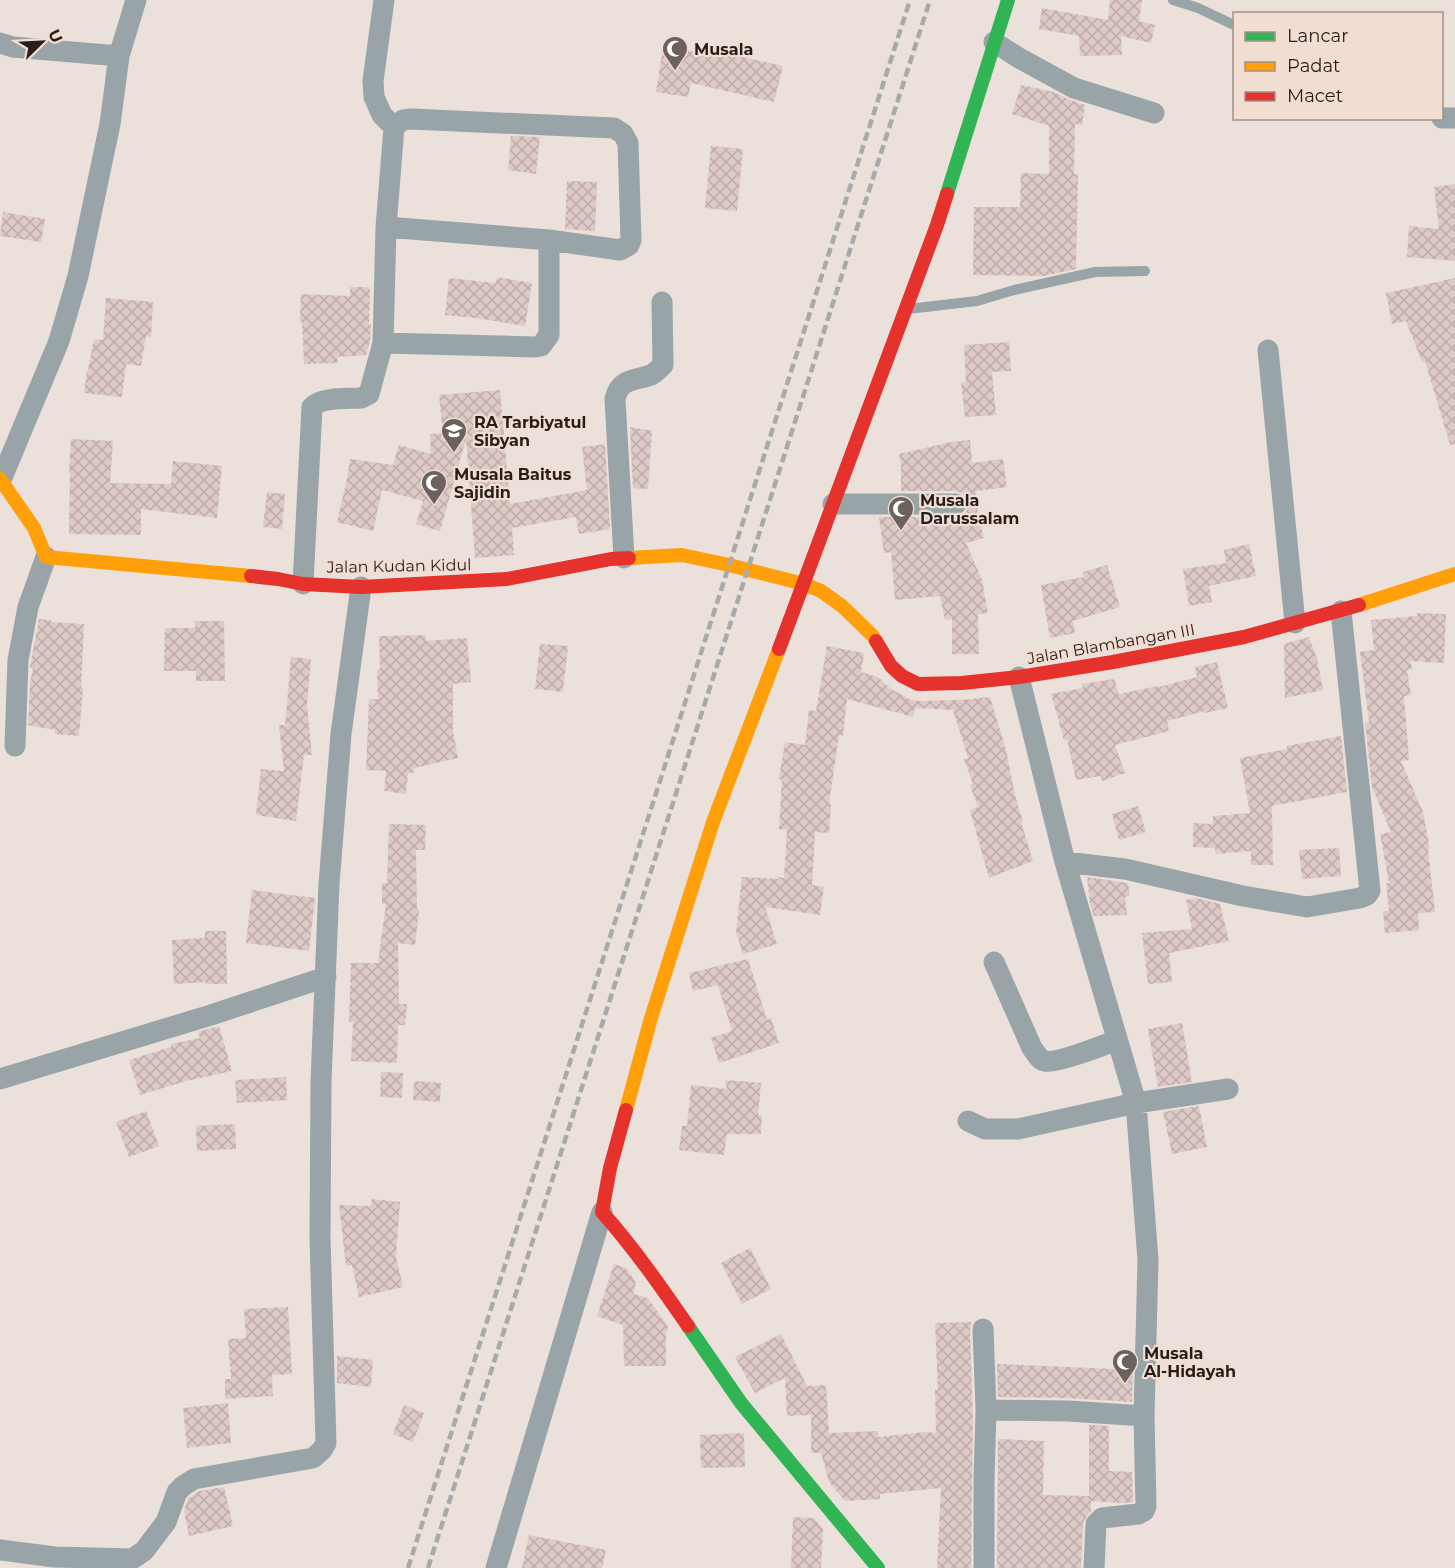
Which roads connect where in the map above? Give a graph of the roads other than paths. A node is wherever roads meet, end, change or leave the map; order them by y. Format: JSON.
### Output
{"nodes":[{"id":1,"x":136,"y":0,"type":"edge"},
{"id":2,"x":384,"y":0,"type":"edge"},
{"id":3,"x":1008,"y":0,"type":"edge"},
{"id":4,"x":1173,"y":0,"type":"edge"},
{"id":5,"x":1233,"y":25,"type":"edge"},
{"id":6,"x":994,"y":42,"type":"junction"},
{"id":7,"x":0,"y":43,"type":"edge"},
{"id":8,"x":118,"y":56,"type":"junction"},
{"id":9,"x":1154,"y":113,"type":"dead end"},
{"id":10,"x":394,"y":127,"type":"junction"},
{"id":11,"x":386,"y":227,"type":"junction"},
{"id":12,"x":549,"y":240,"type":"junction"},
{"id":13,"x":1145,"y":271,"type":"dead end"},
{"id":14,"x":662,"y":302,"type":"dead end"},
{"id":15,"x":905,"y":309,"type":"junction"},
{"id":16,"x":383,"y":343,"type":"junction"},
{"id":17,"x":1268,"y":350,"type":"dead end"},
{"id":18,"x":1,"y":480,"type":"edge"},
{"id":19,"x":833,"y":504,"type":"junction"},
{"id":20,"x":956,"y":504,"type":"dead end"},
{"id":21,"x":46,"y":557,"type":"junction"},
{"id":22,"x":624,"y":558,"type":"junction"},
{"id":23,"x":1455,"y":574,"type":"edge"},
{"id":24,"x":303,"y":584,"type":"junction"},
{"id":25,"x":804,"y":584,"type":"junction"},
{"id":26,"x":361,"y":587,"type":"junction"},
{"id":27,"x":1341,"y":611,"type":"junction"},
{"id":28,"x":1295,"y":623,"type":"junction"},
{"id":29,"x":1019,"y":677,"type":"junction"},
{"id":30,"x":15,"y":746,"type":"dead end"},
{"id":31,"x":1065,"y":862,"type":"junction"},
{"id":32,"x":994,"y":962,"type":"dead end"},
{"id":33,"x":326,"y":977,"type":"junction"},
{"id":34,"x":1118,"y":1040,"type":"junction"},
{"id":35,"x":0,"y":1079,"type":"edge"},
{"id":36,"x":1228,"y":1089,"type":"dead end"},
{"id":37,"x":1136,"y":1103,"type":"junction"},
{"id":38,"x":968,"y":1121,"type":"dead end"},
{"id":39,"x":602,"y":1212,"type":"junction"},
{"id":40,"x":983,"y":1329,"type":"dead end"},
{"id":41,"x":986,"y":1410,"type":"junction"},
{"id":42,"x":1144,"y":1416,"type":"junction"},
{"id":43,"x":0,"y":1550,"type":"edge"},
{"id":44,"x":496,"y":1568,"type":"edge"},
{"id":45,"x":878,"y":1568,"type":"edge"},
{"id":46,"x":984,"y":1568,"type":"edge"},
{"id":47,"x":1094,"y":1568,"type":"edge"}],
"edges":[{"from":1,"to":8,"type":"street"},
{"from":2,"to":10,"type":"street"},
{"from":3,"to":6,"type":"street"},
{"from":4,"to":5,"type":"lane"},
{"from":6,"to":9,"type":"street"},
{"from":6,"to":15,"type":"street"},
{"from":7,"to":8,"type":"street"},
{"from":8,"to":18,"type":"street"},
{"from":10,"to":11,"type":"street"},
{"from":10,"to":12,"type":"street"},
{"from":11,"to":12,"type":"street"},
{"from":11,"to":16,"type":"street"},
{"from":12,"to":16,"type":"street"},
{"from":13,"to":15,"type":"lane"},
{"from":14,"to":22,"type":"street"},
{"from":15,"to":19,"type":"street"},
{"from":16,"to":24,"type":"street"},
{"from":17,"to":28,"type":"street"},
{"from":18,"to":21,"type":"street"},
{"from":19,"to":20,"type":"street"},
{"from":19,"to":25,"type":"street"},
{"from":21,"to":24,"type":"street","name":"Jalan Kudan Kidul"},
{"from":21,"to":30,"type":"street"},
{"from":22,"to":25,"type":"street","name":"Jalan Kudan Kidul"},
{"from":22,"to":26,"type":"street","name":"Jalan Kudan Kidul"},
{"from":23,"to":27,"type":"street","name":"Jalan Blambangan III"},
{"from":24,"to":26,"type":"street","name":"Jalan Kudan Kidul"},
{"from":25,"to":29,"type":"street","name":"Jalan Blambangan III"},
{"from":25,"to":39,"type":"street"},
{"from":26,"to":33,"type":"street"},
{"from":27,"to":28,"type":"street","name":"Jalan Blambangan III"},
{"from":27,"to":31,"type":"street"},
{"from":28,"to":29,"type":"street","name":"Jalan Blambangan III"},
{"from":29,"to":31,"type":"street"},
{"from":31,"to":34,"type":"street"},
{"from":32,"to":34,"type":"street"},
{"from":33,"to":35,"type":"street"},
{"from":33,"to":43,"type":"street"},
{"from":34,"to":37,"type":"street"},
{"from":36,"to":37,"type":"street"},
{"from":37,"to":38,"type":"street"},
{"from":37,"to":42,"type":"street"},
{"from":39,"to":44,"type":"street"},
{"from":39,"to":45,"type":"street"},
{"from":40,"to":41,"type":"street"},
{"from":41,"to":42,"type":"street"},
{"from":41,"to":46,"type":"street"},
{"from":42,"to":47,"type":"street"}]}
